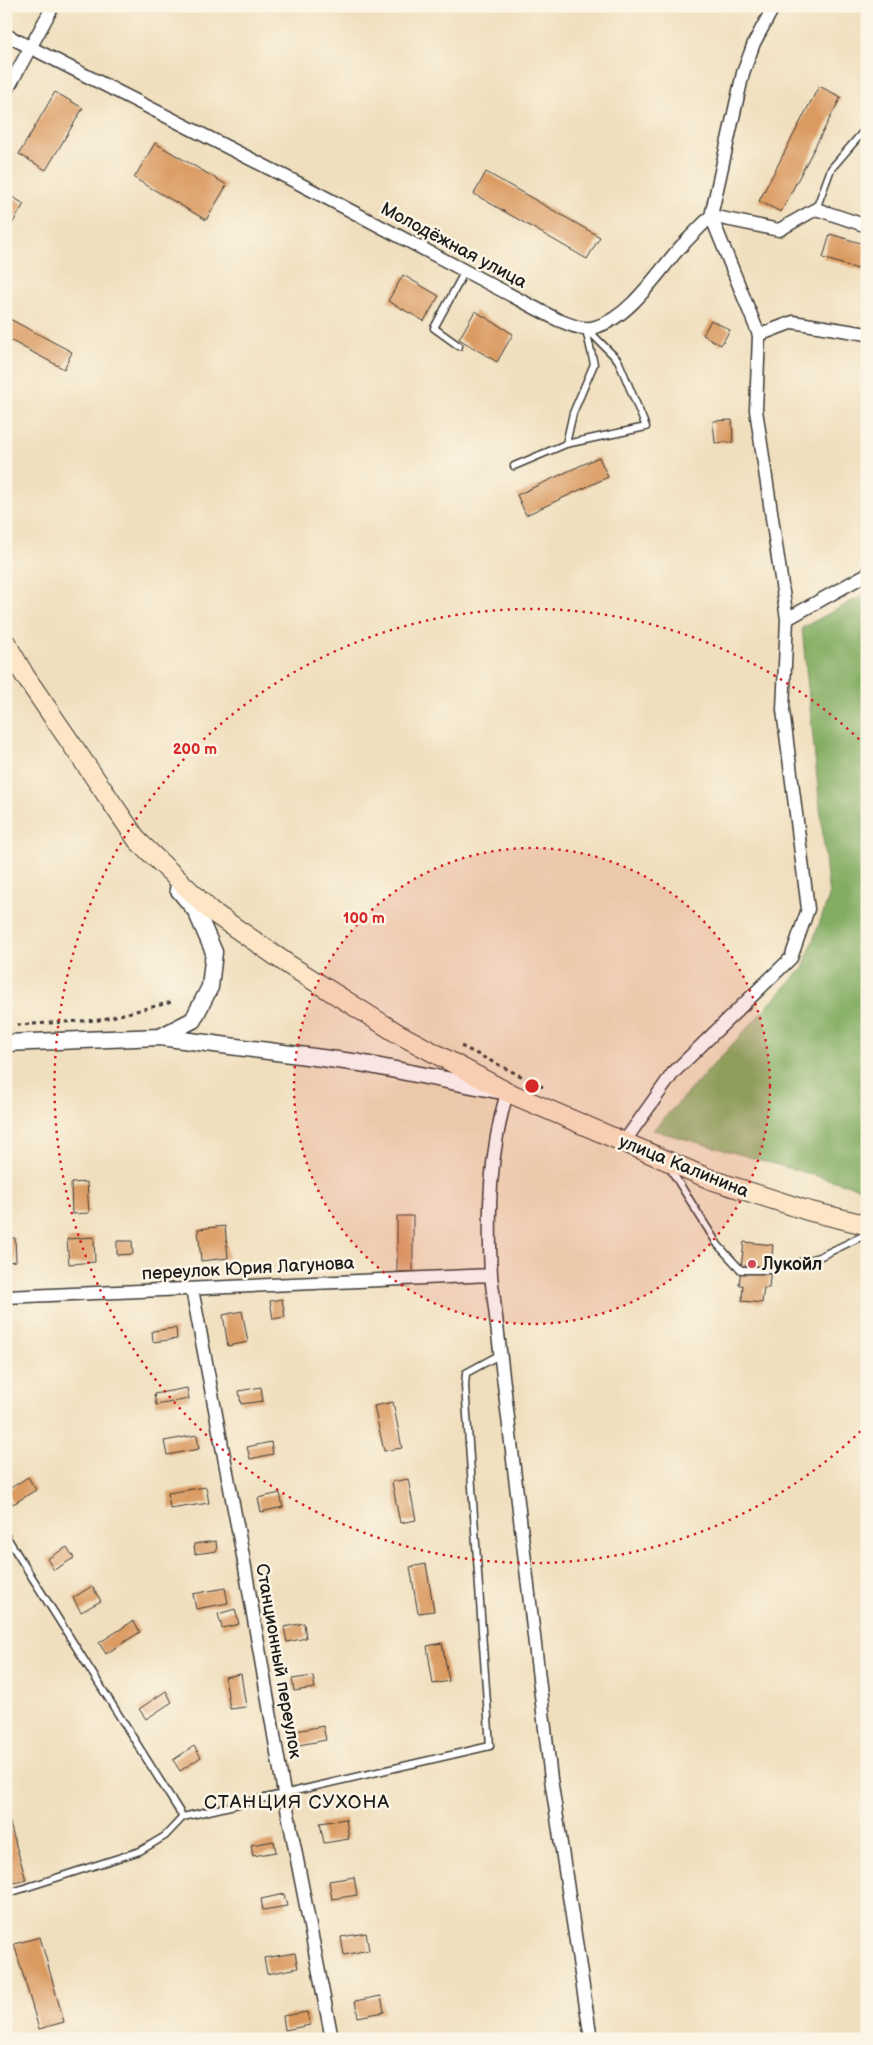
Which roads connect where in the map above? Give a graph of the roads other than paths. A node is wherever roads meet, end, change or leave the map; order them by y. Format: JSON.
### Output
{"nodes":[{"id":1,"x":52,"y":6,"type":"edge"},
{"id":2,"x":774,"y":6,"type":"edge"},
{"id":3,"x":6,"y":35,"type":"edge"},
{"id":4,"x":30,"y":48,"type":"junction"},
{"id":5,"x":6,"y":92,"type":"edge"},
{"id":6,"x":862,"y":133,"type":"dead end"},
{"id":7,"x":816,"y":209,"type":"junction"},
{"id":8,"x":711,"y":216,"type":"junction"},
{"id":9,"x":867,"y":226,"type":"edge"},
{"id":10,"x":466,"y":271,"type":"junction"},
{"id":11,"x":586,"y":328,"type":"junction"},
{"id":12,"x":867,"y":334,"type":"edge"},
{"id":13,"x":759,"y":335,"type":"junction"},
{"id":14,"x":459,"y":346,"type":"dead end"},
{"id":15,"x":566,"y":444,"type":"junction"},
{"id":16,"x":514,"y":466,"type":"dead end"},
{"id":17,"x":867,"y":574,"type":"edge"},
{"id":18,"x":787,"y":619,"type":"junction"},
{"id":19,"x":6,"y":643,"type":"edge"},
{"id":20,"x":138,"y":841,"type":"junction"},
{"id":21,"x":160,"y":1037,"type":"junction"},
{"id":22,"x":6,"y":1043,"type":"edge"},
{"id":23,"x":507,"y":1092,"type":"junction"},
{"id":24,"x":624,"y":1142,"type":"junction"},
{"id":25,"x":665,"y":1160,"type":"junction"},
{"id":26,"x":867,"y":1225,"type":"edge"},
{"id":27,"x":867,"y":1234,"type":"edge"},
{"id":28,"x":491,"y":1275,"type":"junction"},
{"id":29,"x":192,"y":1289,"type":"junction"},
{"id":30,"x":6,"y":1296,"type":"edge"},
{"id":31,"x":501,"y":1354,"type":"junction"},
{"id":32,"x":6,"y":1536,"type":"edge"},
{"id":33,"x":284,"y":1793,"type":"junction"},
{"id":34,"x":183,"y":1817,"type":"junction"},
{"id":35,"x":6,"y":1894,"type":"edge"},
{"id":36,"x":332,"y":2039,"type":"edge"},
{"id":37,"x":590,"y":2039,"type":"edge"}],
"edges":[{"from":1,"to":4,"type":"street"},
{"from":2,"to":8,"type":"street"},
{"from":3,"to":4,"type":"street","name":"Молодёжная улица"},
{"from":4,"to":5,"type":"street"},
{"from":4,"to":10,"type":"street","name":"Молодёжная улица"},
{"from":6,"to":7,"type":"lane"},
{"from":7,"to":8,"type":"street"},
{"from":7,"to":9,"type":"street"},
{"from":8,"to":11,"type":"street"},
{"from":8,"to":13,"type":"street"},
{"from":10,"to":11,"type":"street","name":"Молодёжная улица"},
{"from":10,"to":14,"type":"lane"},
{"from":11,"to":15,"type":"lane"},
{"from":11,"to":15,"type":"lane"},
{"from":12,"to":13,"type":"street"},
{"from":13,"to":18,"type":"street"},
{"from":15,"to":16,"type":"lane"},
{"from":17,"to":18,"type":"street"},
{"from":18,"to":24,"type":"street"},
{"from":19,"to":20,"type":"main road","name":"улица Калинина"},
{"from":20,"to":21,"type":"street"},
{"from":20,"to":23,"type":"main road","name":"улица Калинина"},
{"from":21,"to":22,"type":"street"},
{"from":21,"to":23,"type":"street"},
{"from":23,"to":24,"type":"main road","name":"улица Калинина"},
{"from":23,"to":28,"type":"street"},
{"from":24,"to":25,"type":"main road","name":"улица Калинина"},
{"from":25,"to":26,"type":"main road","name":"улица Калинина"},
{"from":25,"to":27,"type":"lane"},
{"from":28,"to":29,"type":"street","name":"переулок Юрия Лагунова"},
{"from":28,"to":31,"type":"street"},
{"from":29,"to":30,"type":"street","name":"переулок Юрия Лагунова"},
{"from":29,"to":33,"type":"street","name":"Станционный переулок"},
{"from":31,"to":33,"type":"lane"},
{"from":31,"to":37,"type":"street"},
{"from":32,"to":34,"type":"lane"},
{"from":33,"to":34,"type":"lane"},
{"from":33,"to":36,"type":"street","name":"Станционный переулок"},
{"from":34,"to":35,"type":"lane"}]}
